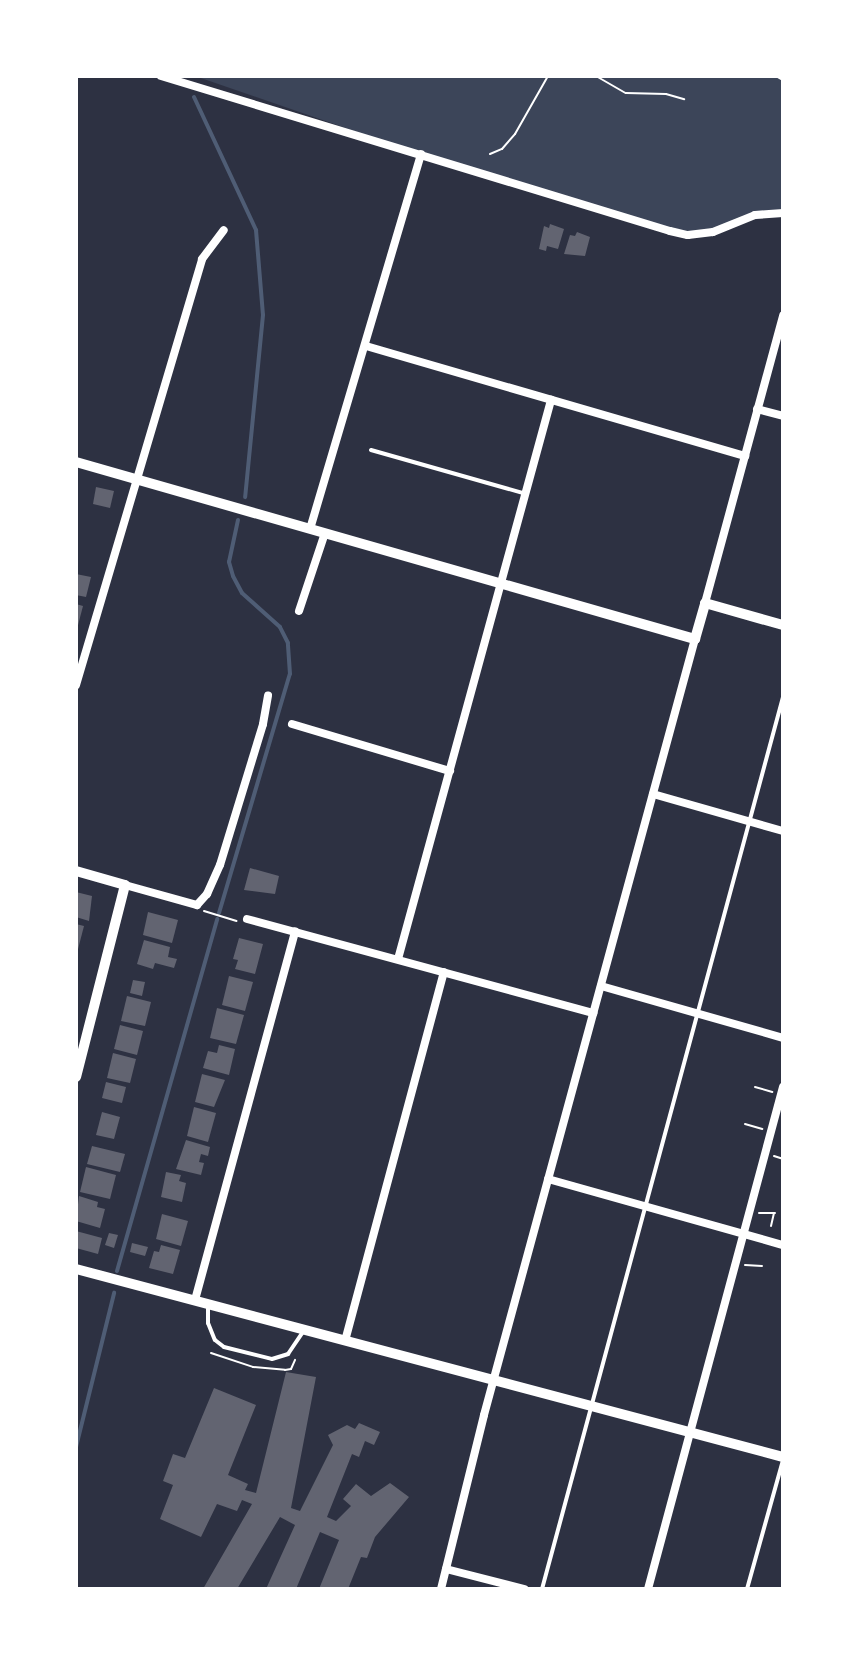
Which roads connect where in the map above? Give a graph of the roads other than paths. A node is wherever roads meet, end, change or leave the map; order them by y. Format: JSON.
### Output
{"nodes":[{"id":1,"x":161,"y":76,"type":"edge"},
{"id":2,"x":778,"y":76,"type":"edge"},
{"id":3,"x":783,"y":79,"type":"edge"},
{"id":4,"x":421,"y":154,"type":"junction"},
{"id":5,"x":783,"y":213,"type":"edge"},
{"id":6,"x":224,"y":230,"type":"dead end"},
{"id":7,"x":783,"y":315,"type":"edge"},
{"id":8,"x":366,"y":346,"type":"junction"},
{"id":9,"x":551,"y":400,"type":"junction"},
{"id":10,"x":757,"y":409,"type":"junction"},
{"id":11,"x":783,"y":416,"type":"edge"},
{"id":12,"x":371,"y":450,"type":"dead end"},
{"id":13,"x":745,"y":456,"type":"junction"},
{"id":14,"x":76,"y":462,"type":"edge"},
{"id":15,"x":135,"y":479,"type":"junction"},
{"id":16,"x":526,"y":494,"type":"junction"},
{"id":17,"x":310,"y":529,"type":"junction"},
{"id":18,"x":325,"y":533,"type":"junction"},
{"id":19,"x":501,"y":584,"type":"junction"},
{"id":20,"x":705,"y":603,"type":"junction"},
{"id":21,"x":299,"y":611,"type":"dead end"},
{"id":22,"x":783,"y":625,"type":"edge"},
{"id":23,"x":695,"y":639,"type":"junction"},
{"id":24,"x":76,"y":685,"type":"edge"},
{"id":25,"x":268,"y":695,"type":"dead end"},
{"id":26,"x":783,"y":697,"type":"edge"},
{"id":27,"x":292,"y":724,"type":"dead end"},
{"id":28,"x":450,"y":771,"type":"junction"},
{"id":29,"x":653,"y":794,"type":"junction"},
{"id":30,"x":748,"y":821,"type":"junction"},
{"id":31,"x":783,"y":831,"type":"edge"},
{"id":32,"x":76,"y":871,"type":"edge"},
{"id":33,"x":125,"y":885,"type":"junction"},
{"id":34,"x":247,"y":919,"type":"dead end"},
{"id":35,"x":295,"y":931,"type":"junction"},
{"id":36,"x":398,"y":959,"type":"junction"},
{"id":37,"x":444,"y":972,"type":"junction"},
{"id":38,"x":601,"y":986,"type":"junction"},
{"id":39,"x":593,"y":1013,"type":"junction"},
{"id":40,"x":697,"y":1013,"type":"junction"},
{"id":41,"x":783,"y":1038,"type":"edge"},
{"id":42,"x":76,"y":1077,"type":"edge"},
{"id":43,"x":782,"y":1091,"type":"edge"},
{"id":44,"x":548,"y":1179,"type":"junction"},
{"id":45,"x":645,"y":1206,"type":"junction"},
{"id":46,"x":744,"y":1234,"type":"junction"},
{"id":47,"x":783,"y":1245,"type":"edge"},
{"id":48,"x":76,"y":1269,"type":"edge"},
{"id":49,"x":195,"y":1300,"type":"junction"},
{"id":50,"x":208,"y":1304,"type":"junction"},
{"id":51,"x":304,"y":1330,"type":"junction"},
{"id":52,"x":345,"y":1341,"type":"junction"},
{"id":53,"x":495,"y":1379,"type":"junction"},
{"id":54,"x":592,"y":1404,"type":"junction"},
{"id":55,"x":690,"y":1432,"type":"junction"},
{"id":56,"x":783,"y":1458,"type":"edge"},
{"id":57,"x":446,"y":1569,"type":"junction"},
{"id":58,"x":441,"y":1589,"type":"edge"},
{"id":59,"x":524,"y":1589,"type":"edge"},
{"id":60,"x":542,"y":1589,"type":"edge"},
{"id":61,"x":648,"y":1589,"type":"edge"},
{"id":62,"x":747,"y":1589,"type":"edge"}],
"edges":[{"from":1,"to":4,"type":"street"},
{"from":2,"to":3,"type":"lane"},
{"from":4,"to":5,"type":"street"},
{"from":4,"to":8,"type":"street"},
{"from":6,"to":15,"type":"street"},
{"from":7,"to":10,"type":"street"},
{"from":8,"to":9,"type":"street"},
{"from":8,"to":17,"type":"street"},
{"from":9,"to":13,"type":"street"},
{"from":9,"to":16,"type":"street"},
{"from":10,"to":11,"type":"street"},
{"from":10,"to":13,"type":"street"},
{"from":12,"to":16,"type":"lane"},
{"from":13,"to":20,"type":"street"},
{"from":14,"to":15,"type":"street"},
{"from":15,"to":17,"type":"street"},
{"from":15,"to":24,"type":"street"},
{"from":16,"to":19,"type":"street"},
{"from":17,"to":18,"type":"street"},
{"from":18,"to":19,"type":"street"},
{"from":18,"to":21,"type":"street"},
{"from":19,"to":23,"type":"street"},
{"from":19,"to":28,"type":"street"},
{"from":20,"to":22,"type":"street"},
{"from":20,"to":23,"type":"street"},
{"from":23,"to":29,"type":"street"},
{"from":25,"to":33,"type":"street"},
{"from":26,"to":30,"type":"lane"},
{"from":27,"to":28,"type":"street"},
{"from":28,"to":36,"type":"street"},
{"from":29,"to":30,"type":"street"},
{"from":29,"to":38,"type":"street"},
{"from":30,"to":31,"type":"street"},
{"from":30,"to":40,"type":"lane"},
{"from":32,"to":33,"type":"street"},
{"from":33,"to":42,"type":"street"},
{"from":34,"to":35,"type":"street"},
{"from":35,"to":36,"type":"street"},
{"from":35,"to":49,"type":"street"},
{"from":36,"to":37,"type":"street"},
{"from":37,"to":39,"type":"street"},
{"from":37,"to":52,"type":"street"},
{"from":38,"to":39,"type":"street"},
{"from":38,"to":40,"type":"street"},
{"from":39,"to":44,"type":"street"},
{"from":40,"to":41,"type":"street"},
{"from":40,"to":45,"type":"lane"},
{"from":43,"to":46,"type":"street"},
{"from":44,"to":45,"type":"street"},
{"from":44,"to":53,"type":"street"},
{"from":45,"to":46,"type":"street"},
{"from":45,"to":54,"type":"lane"},
{"from":46,"to":47,"type":"street"},
{"from":46,"to":55,"type":"street"},
{"from":48,"to":49,"type":"street"},
{"from":49,"to":50,"type":"street"},
{"from":50,"to":51,"type":"street"},
{"from":50,"to":51,"type":"lane"},
{"from":51,"to":52,"type":"street"},
{"from":52,"to":53,"type":"street"},
{"from":53,"to":54,"type":"street"},
{"from":53,"to":57,"type":"street"},
{"from":54,"to":55,"type":"street"},
{"from":54,"to":60,"type":"lane"},
{"from":55,"to":56,"type":"street"},
{"from":55,"to":61,"type":"street"},
{"from":56,"to":62,"type":"lane"},
{"from":57,"to":58,"type":"street"},
{"from":57,"to":59,"type":"street"}]}
